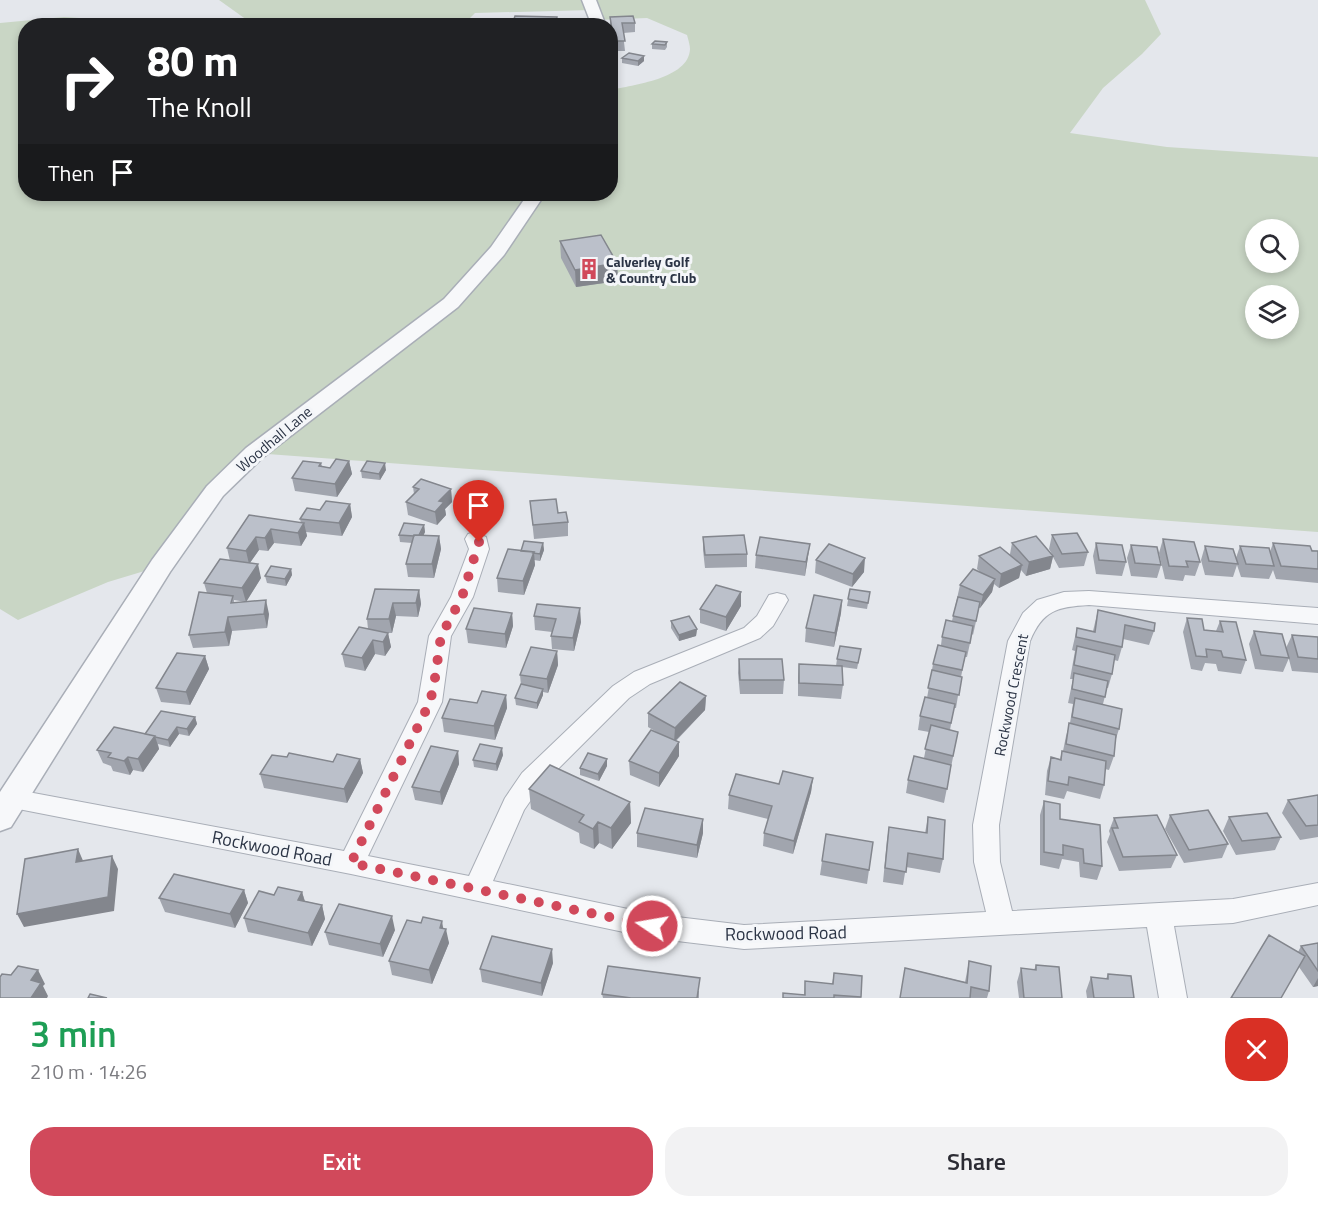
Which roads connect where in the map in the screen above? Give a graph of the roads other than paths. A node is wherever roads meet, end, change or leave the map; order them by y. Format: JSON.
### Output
{"nodes":[{"id":1,"x":589,"y":0,"type":"edge"},
{"id":2,"x":596,"y":18,"type":"edge"},
{"id":3,"x":531,"y":201,"type":"edge"},
{"id":4,"x":475,"y":539,"type":"dead end"},
{"id":5,"x":777,"y":600,"type":"dead end"},
{"id":6,"x":1318,"y":616,"type":"edge"},
{"id":7,"x":6,"y":808,"type":"edge"},
{"id":8,"x":351,"y":863,"type":"junction"},
{"id":9,"x":476,"y":890,"type":"junction"},
{"id":10,"x":1318,"y":894,"type":"edge"},
{"id":11,"x":1159,"y":916,"type":"junction"},
{"id":12,"x":1002,"y":922,"type":"junction"},
{"id":13,"x":1173,"y":998,"type":"edge"}],
"edges":[{"from":1,"to":2,"type":"street"},
{"from":3,"to":7,"type":"street","name":"Woodhall Lane"},
{"from":4,"to":8,"type":"street"},
{"from":5,"to":9,"type":"street"},
{"from":6,"to":12,"type":"street","name":"Rockwood Crescent"},
{"from":7,"to":8,"type":"street","name":"Rockwood Road"},
{"from":8,"to":9,"type":"street","name":"Rockwood Road"},
{"from":9,"to":12,"type":"street","name":"Rockwood Road"},
{"from":10,"to":11,"type":"street","name":"Rockwood Road"},
{"from":11,"to":12,"type":"street","name":"Rockwood Road"},
{"from":11,"to":13,"type":"street"}]}
